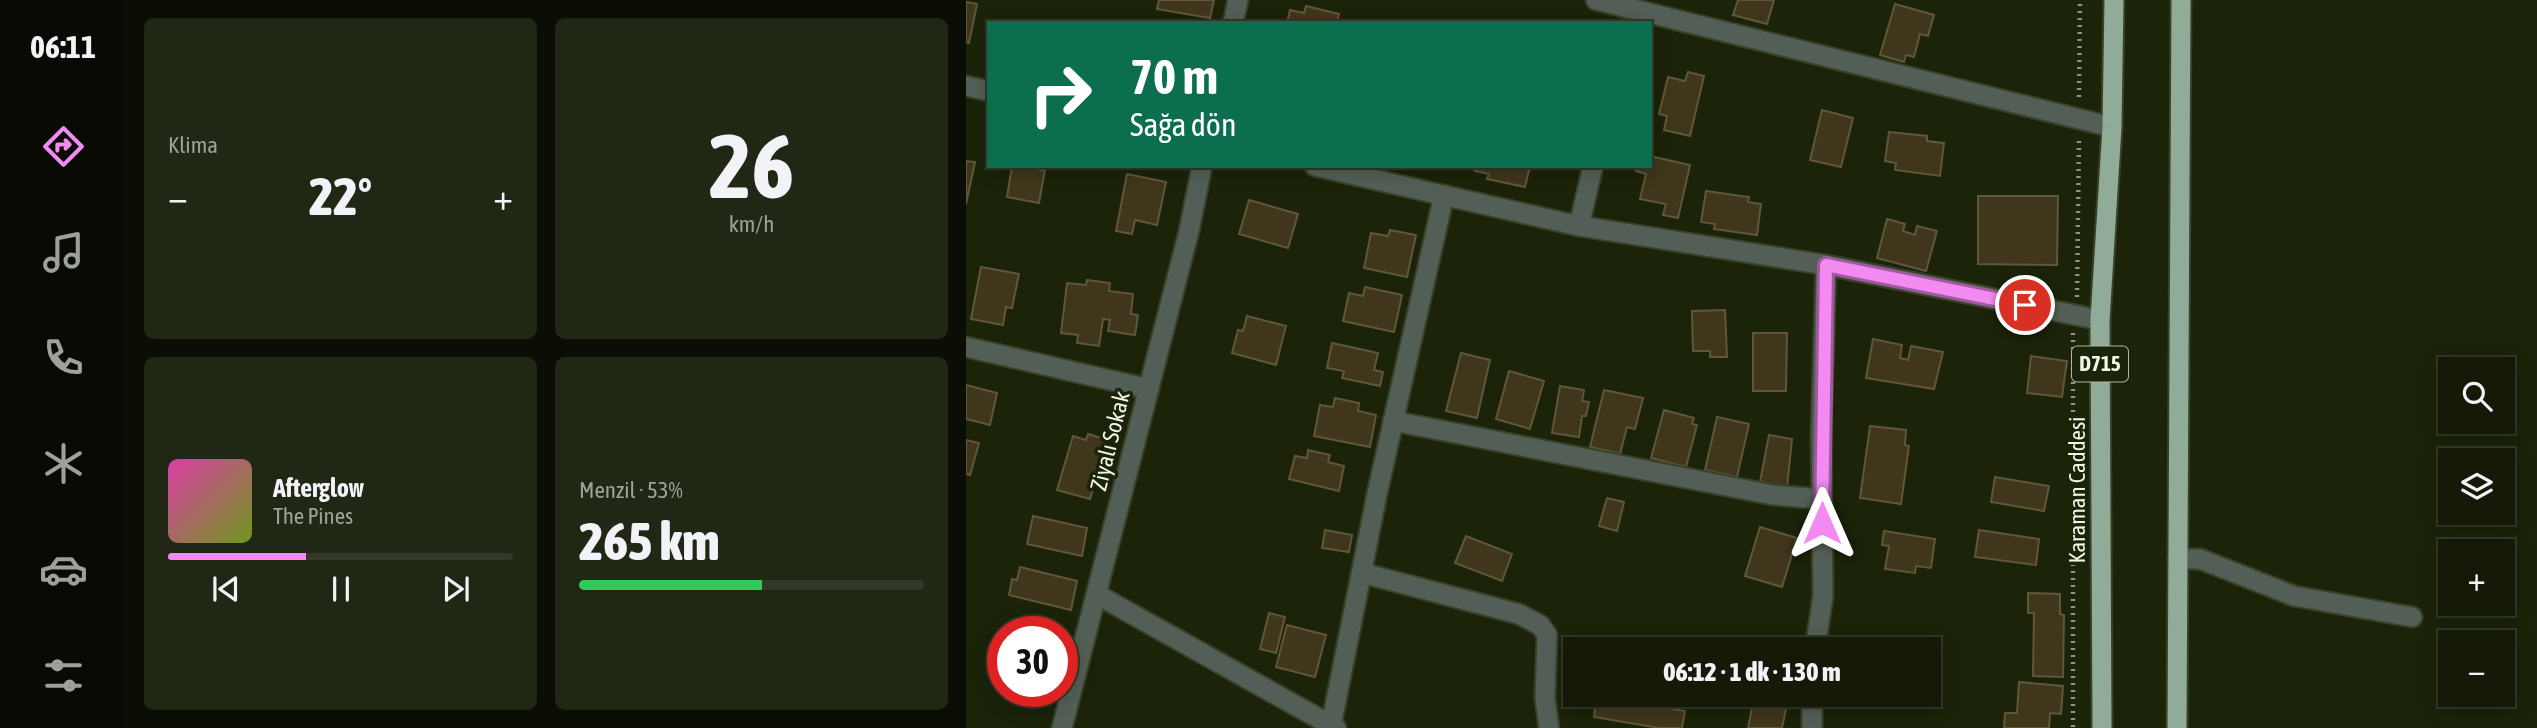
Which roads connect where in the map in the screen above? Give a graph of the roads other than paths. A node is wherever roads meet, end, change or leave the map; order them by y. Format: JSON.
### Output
{"nodes":[{"id":1,"x":1238,"y":0,"type":"edge"},
{"id":2,"x":1596,"y":0,"type":"edge"},
{"id":3,"x":2113,"y":0,"type":"edge"},
{"id":4,"x":2181,"y":0,"type":"edge"},
{"id":5,"x":1629,"y":16,"type":"edge"},
{"id":6,"x":1233,"y":21,"type":"edge"},
{"id":7,"x":1651,"y":21,"type":"edge"},
{"id":8,"x":1652,"y":21,"type":"edge"},
{"id":9,"x":966,"y":86,"type":"edge"},
{"id":10,"x":987,"y":91,"type":"edge"},
{"id":11,"x":2112,"y":127,"type":"junction"},
{"id":12,"x":1202,"y":168,"type":"edge"},
{"id":13,"x":1324,"y":168,"type":"edge"},
{"id":14,"x":1594,"y":168,"type":"edge"},
{"id":15,"x":1444,"y":195,"type":"junction"},
{"id":16,"x":1580,"y":226,"type":"junction"},
{"id":17,"x":1826,"y":265,"type":"junction"},
{"id":18,"x":2100,"y":320,"type":"junction"},
{"id":19,"x":966,"y":347,"type":"edge"},
{"id":20,"x":1149,"y":389,"type":"junction"},
{"id":21,"x":1393,"y":422,"type":"junction"},
{"id":22,"x":1822,"y":499,"type":"junction"},
{"id":23,"x":2178,"y":559,"type":"junction"},
{"id":24,"x":1362,"y":573,"type":"junction"},
{"id":25,"x":1096,"y":594,"type":"junction"},
{"id":26,"x":2412,"y":617,"type":"dead end"},
{"id":27,"x":1817,"y":637,"type":"edge"},
{"id":28,"x":1812,"y":707,"type":"edge"},
{"id":29,"x":1334,"y":727,"type":"edge"},
{"id":30,"x":1062,"y":728,"type":"edge"},
{"id":31,"x":1549,"y":728,"type":"edge"},
{"id":32,"x":1812,"y":728,"type":"edge"},
{"id":33,"x":2102,"y":728,"type":"edge"},
{"id":34,"x":2177,"y":728,"type":"edge"}],
"edges":[{"from":1,"to":6,"type":"street"},
{"from":2,"to":5,"type":"street"},
{"from":3,"to":11,"type":"highway","name":"Karaman Caddesi","number":"D715"},
{"from":4,"to":23,"type":"highway"},
{"from":5,"to":7,"type":"street"},
{"from":8,"to":11,"type":"street"},
{"from":9,"to":10,"type":"street"},
{"from":11,"to":18,"type":"highway","name":"Karaman Caddesi","number":"D715"},
{"from":12,"to":20,"type":"street","name":"Ziyalı Sokak"},
{"from":13,"to":15,"type":"street"},
{"from":14,"to":16,"type":"street"},
{"from":15,"to":16,"type":"street"},
{"from":15,"to":21,"type":"street"},
{"from":16,"to":17,"type":"street"},
{"from":17,"to":18,"type":"street"},
{"from":17,"to":22,"type":"street"},
{"from":18,"to":33,"type":"highway","name":"Karaman Caddesi","number":"D715"},
{"from":19,"to":20,"type":"street"},
{"from":20,"to":25,"type":"street","name":"Ziyalı Sokak"},
{"from":21,"to":22,"type":"street"},
{"from":21,"to":24,"type":"street"},
{"from":22,"to":27,"type":"street"},
{"from":23,"to":26,"type":"street"},
{"from":23,"to":34,"type":"highway"},
{"from":24,"to":29,"type":"street"},
{"from":24,"to":31,"type":"street"},
{"from":25,"to":29,"type":"street"},
{"from":25,"to":30,"type":"street","name":"Ziyalı Sokak"},
{"from":28,"to":32,"type":"street"}]}
